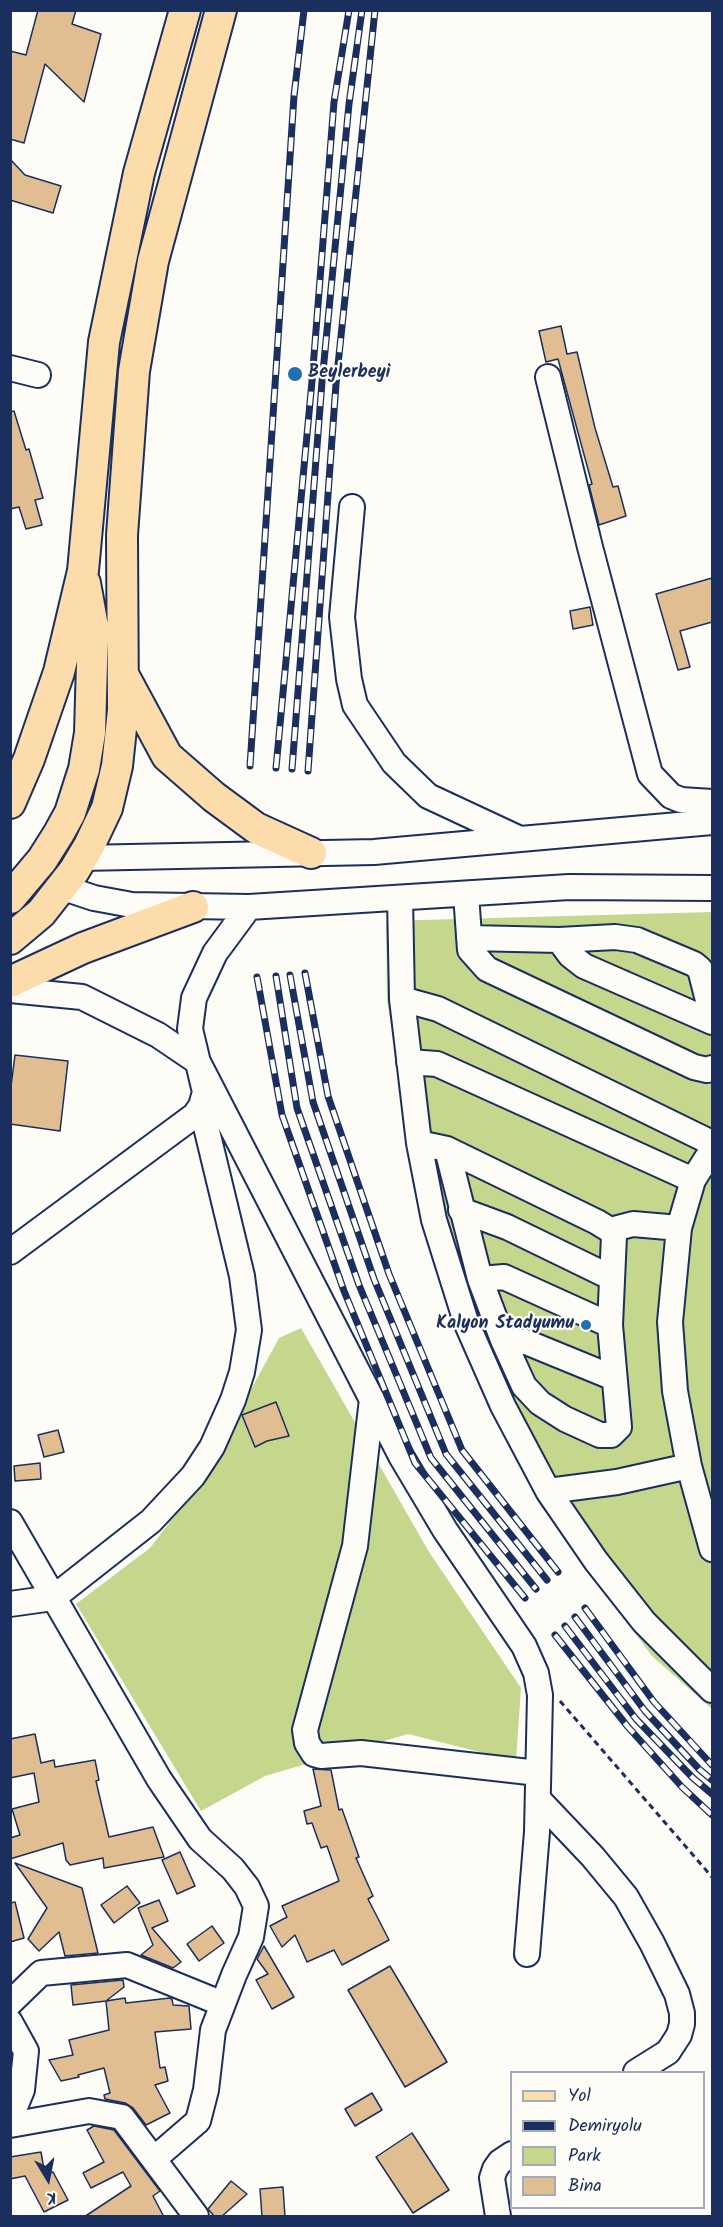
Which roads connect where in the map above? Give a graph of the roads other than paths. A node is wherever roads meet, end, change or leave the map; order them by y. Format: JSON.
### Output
{"nodes":[{"id":1,"x":185,"y":10,"type":"edge"},
{"id":2,"x":221,"y":10,"type":"edge"},
{"id":3,"x":10,"y":368,"type":"edge"},
{"id":4,"x":38,"y":375,"type":"dead end"},
{"id":5,"x":548,"y":377,"type":"dead end"},
{"id":6,"x":352,"y":507,"type":"dead end"},
{"id":7,"x":83,"y":571,"type":"junction"},
{"id":8,"x":123,"y":673,"type":"junction"},
{"id":9,"x":10,"y":802,"type":"edge"},
{"id":10,"x":712,"y":802,"type":"edge"},
{"id":11,"x":712,"y":822,"type":"edge"},
{"id":12,"x":520,"y":839,"type":"junction"},
{"id":13,"x":311,"y":853,"type":"junction"},
{"id":14,"x":81,"y":858,"type":"junction"},
{"id":15,"x":42,"y":859,"type":"junction"},
{"id":16,"x":61,"y":887,"type":"junction"},
{"id":17,"x":712,"y":888,"type":"edge"},
{"id":18,"x":466,"y":894,"type":"junction"},
{"id":19,"x":10,"y":898,"type":"edge"},
{"id":20,"x":400,"y":898,"type":"junction"},
{"id":21,"x":193,"y":907,"type":"junction"},
{"id":22,"x":249,"y":907,"type":"junction"},
{"id":23,"x":469,"y":938,"type":"junction"},
{"id":24,"x":10,"y":939,"type":"edge"},
{"id":25,"x":559,"y":940,"type":"junction"},
{"id":26,"x":10,"y":982,"type":"edge"},
{"id":27,"x":10,"y":990,"type":"edge"},
{"id":28,"x":402,"y":999,"type":"junction"},
{"id":29,"x":712,"y":1016,"type":"edge"},
{"id":30,"x":712,"y":1022,"type":"edge"},
{"id":31,"x":198,"y":1062,"type":"junction"},
{"id":32,"x":409,"y":1062,"type":"junction"},
{"id":33,"x":712,"y":1068,"type":"edge"},
{"id":34,"x":201,"y":1106,"type":"junction"},
{"id":35,"x":419,"y":1143,"type":"junction"},
{"id":36,"x":712,"y":1143,"type":"edge"},
{"id":37,"x":447,"y":1149,"type":"junction"},
{"id":38,"x":712,"y":1150,"type":"edge"},
{"id":39,"x":693,"y":1180,"type":"junction"},
{"id":40,"x":461,"y":1210,"type":"junction"},
{"id":41,"x":679,"y":1228,"type":"junction"},
{"id":42,"x":610,"y":1230,"type":"junction"},
{"id":43,"x":10,"y":1252,"type":"edge"},
{"id":44,"x":612,"y":1278,"type":"junction"},
{"id":45,"x":480,"y":1279,"type":"junction"},
{"id":46,"x":610,"y":1325,"type":"junction"},
{"id":47,"x":503,"y":1340,"type":"junction"},
{"id":48,"x":614,"y":1378,"type":"junction"},
{"id":49,"x":372,"y":1399,"type":"junction"},
{"id":50,"x":689,"y":1466,"type":"junction"},
{"id":51,"x":548,"y":1491,"type":"junction"},
{"id":52,"x":10,"y":1522,"type":"edge"},
{"id":53,"x":712,"y":1549,"type":"edge"},
{"id":54,"x":53,"y":1598,"type":"junction"},
{"id":55,"x":10,"y":1604,"type":"edge"},
{"id":56,"x":712,"y":1690,"type":"edge"},
{"id":57,"x":538,"y":1773,"type":"junction"},
{"id":58,"x":538,"y":1799,"type":"junction"},
{"id":59,"x":528,"y":1954,"type":"dead end"},
{"id":60,"x":10,"y":2003,"type":"edge"},
{"id":61,"x":223,"y":2004,"type":"junction"},
{"id":62,"x":10,"y":2022,"type":"edge"},
{"id":63,"x":639,"y":2071,"type":"edge"},
{"id":64,"x":10,"y":2119,"type":"edge"},
{"id":65,"x":10,"y":2125,"type":"edge"},
{"id":66,"x":510,"y":2155,"type":"edge"},
{"id":67,"x":154,"y":2159,"type":"junction"},
{"id":68,"x":196,"y":2217,"type":"edge"},
{"id":69,"x":498,"y":2217,"type":"edge"}],
"edges":[{"from":1,"to":7,"type":"main road"},
{"from":2,"to":8,"type":"main road"},
{"from":3,"to":4,"type":"street"},
{"from":5,"to":10,"type":"street"},
{"from":6,"to":12,"type":"street"},
{"from":7,"to":9,"type":"main road"},
{"from":7,"to":15,"type":"main road"},
{"from":8,"to":13,"type":"main road"},
{"from":8,"to":14,"type":"main road"},
{"from":11,"to":12,"type":"street"},
{"from":12,"to":13,"type":"street"},
{"from":13,"to":14,"type":"street"},
{"from":14,"to":15,"type":"main road"},
{"from":14,"to":16,"type":"main road"},
{"from":15,"to":16,"type":"main road"},
{"from":15,"to":19,"type":"main road"},
{"from":16,"to":21,"type":"street"},
{"from":16,"to":24,"type":"main road"},
{"from":17,"to":18,"type":"street"},
{"from":18,"to":20,"type":"street"},
{"from":18,"to":23,"type":"street"},
{"from":20,"to":22,"type":"street"},
{"from":20,"to":28,"type":"street"},
{"from":21,"to":22,"type":"street"},
{"from":21,"to":26,"type":"main road"},
{"from":22,"to":31,"type":"street"},
{"from":23,"to":25,"type":"street"},
{"from":23,"to":33,"type":"street"},
{"from":25,"to":29,"type":"street"},
{"from":25,"to":30,"type":"street"},
{"from":27,"to":31,"type":"street"},
{"from":28,"to":32,"type":"street"},
{"from":28,"to":36,"type":"street"},
{"from":31,"to":34,"type":"street"},
{"from":31,"to":49,"type":"street"},
{"from":32,"to":35,"type":"street"},
{"from":32,"to":39,"type":"street"},
{"from":34,"to":43,"type":"street"},
{"from":34,"to":54,"type":"street"},
{"from":35,"to":37,"type":"street"},
{"from":35,"to":51,"type":"street"},
{"from":37,"to":40,"type":"street"},
{"from":37,"to":42,"type":"street"},
{"from":38,"to":39,"type":"street"},
{"from":39,"to":41,"type":"street"},
{"from":40,"to":44,"type":"street"},
{"from":40,"to":45,"type":"street"},
{"from":41,"to":42,"type":"street"},
{"from":41,"to":50,"type":"street"},
{"from":42,"to":44,"type":"street"},
{"from":44,"to":46,"type":"street"},
{"from":45,"to":46,"type":"street"},
{"from":45,"to":47,"type":"street"},
{"from":46,"to":48,"type":"street"},
{"from":47,"to":48,"type":"street"},
{"from":47,"to":48,"type":"street"},
{"from":49,"to":57,"type":"street"},
{"from":49,"to":57,"type":"street"},
{"from":50,"to":51,"type":"street"},
{"from":50,"to":53,"type":"street"},
{"from":51,"to":56,"type":"street"},
{"from":52,"to":54,"type":"street"},
{"from":54,"to":55,"type":"street"},
{"from":54,"to":61,"type":"street"},
{"from":57,"to":58,"type":"street"},
{"from":58,"to":59,"type":"street"},
{"from":58,"to":63,"type":"street"},
{"from":60,"to":61,"type":"street"},
{"from":61,"to":67,"type":"street"},
{"from":62,"to":64,"type":"street"},
{"from":65,"to":67,"type":"street"},
{"from":66,"to":69,"type":"street"},
{"from":67,"to":68,"type":"street"}]}
